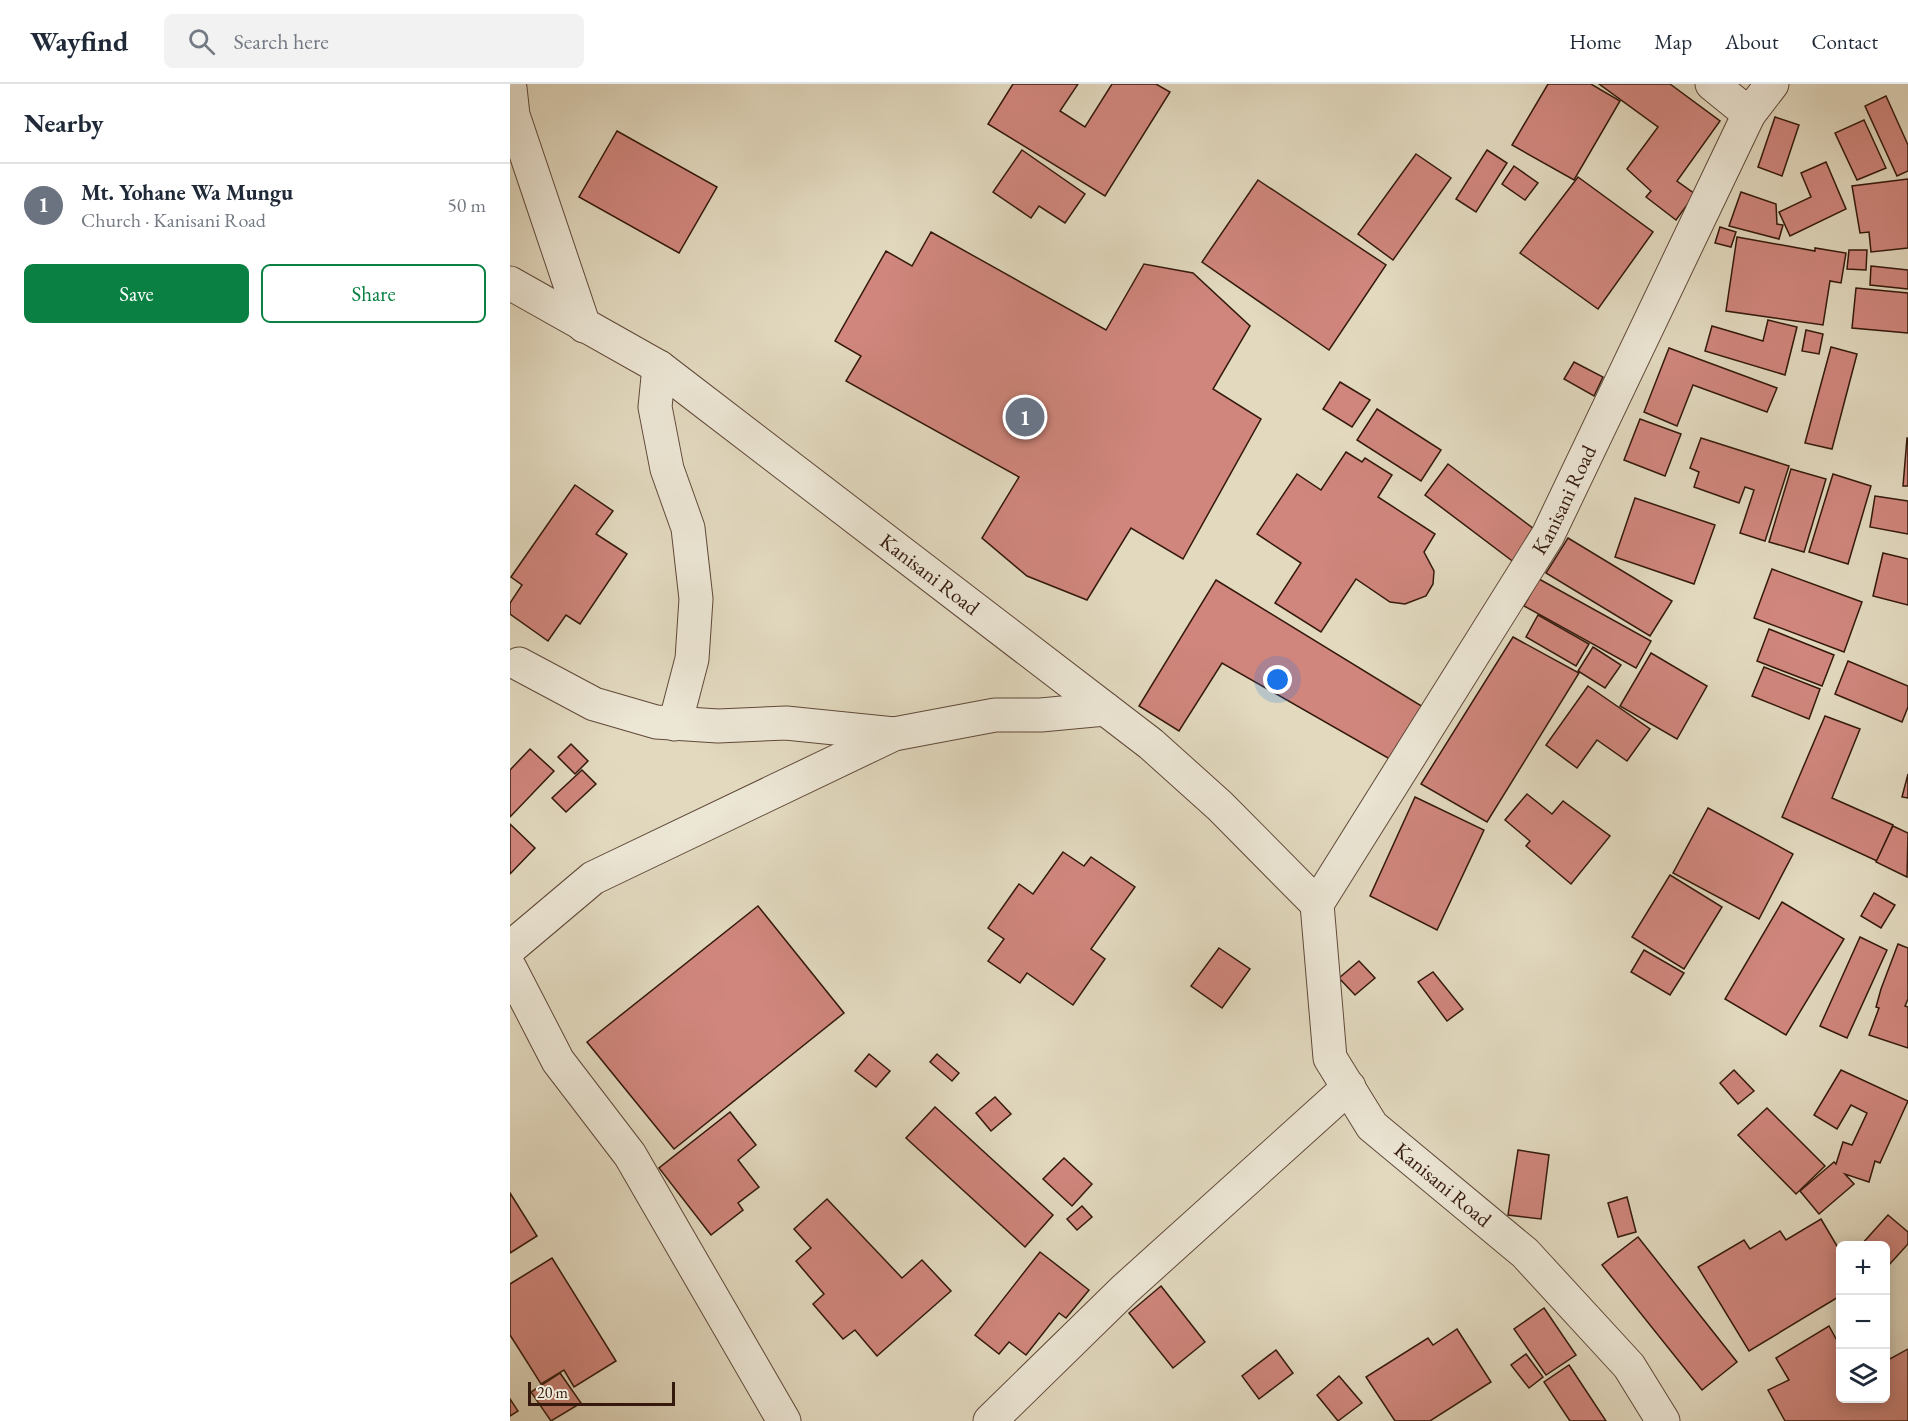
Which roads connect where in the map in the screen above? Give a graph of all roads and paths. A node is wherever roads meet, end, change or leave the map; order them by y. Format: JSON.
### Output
{"nodes":[{"id":1,"x":1712,"y":84,"type":"edge"},
{"id":2,"x":1772,"y":84,"type":"edge"},
{"id":3,"x":510,"y":88,"type":"edge"},
{"id":4,"x":1749,"y":114,"type":"junction"},
{"id":5,"x":510,"y":283,"type":"edge"},
{"id":6,"x":584,"y":326,"type":"junction"},
{"id":7,"x":659,"y":367,"type":"junction"},
{"id":8,"x":519,"y":664,"type":"dead end"},
{"id":9,"x":1105,"y":709,"type":"junction"},
{"id":10,"x":675,"y":724,"type":"junction"},
{"id":11,"x":894,"y":734,"type":"junction"},
{"id":12,"x":1317,"y":904,"type":"junction"},
{"id":13,"x":510,"y":948,"type":"edge"},
{"id":14,"x":510,"y":968,"type":"edge"},
{"id":15,"x":1348,"y":1087,"type":"junction"},
{"id":16,"x":784,"y":1421,"type":"edge"},
{"id":17,"x":990,"y":1421,"type":"edge"},
{"id":18,"x":1663,"y":1421,"type":"edge"}],
"edges":[{"from":1,"to":4,"type":"street"},
{"from":2,"to":4,"type":"street","name":"Kanisani Road"},
{"from":3,"to":6,"type":"street"},
{"from":4,"to":12,"type":"street","name":"Kanisani Road"},
{"from":5,"to":6,"type":"street","name":"Kanisani Road"},
{"from":6,"to":7,"type":"street","name":"Kanisani Road"},
{"from":7,"to":9,"type":"street","name":"Kanisani Road"},
{"from":7,"to":10,"type":"street"},
{"from":8,"to":10,"type":"street"},
{"from":9,"to":11,"type":"street"},
{"from":9,"to":12,"type":"street","name":"Kanisani Road"},
{"from":10,"to":11,"type":"street"},
{"from":11,"to":13,"type":"street"},
{"from":12,"to":15,"type":"street","name":"Kanisani Road"},
{"from":14,"to":16,"type":"street"},
{"from":15,"to":17,"type":"street"},
{"from":15,"to":18,"type":"street","name":"Kanisani Road"}]}
